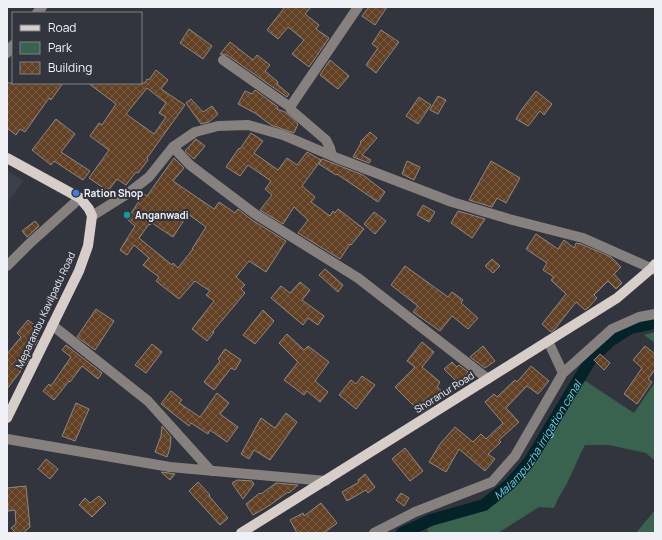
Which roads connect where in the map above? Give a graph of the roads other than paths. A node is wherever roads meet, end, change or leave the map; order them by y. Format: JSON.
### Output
{"nodes":[{"id":1,"x":358,"y":7,"type":"edge"},
{"id":2,"x":223,"y":60,"type":"dead end"},
{"id":3,"x":290,"y":106,"type":"junction"},
{"id":4,"x":173,"y":147,"type":"junction"},
{"id":5,"x":332,"y":156,"type":"junction"},
{"id":6,"x":7,"y":158,"type":"edge"},
{"id":7,"x":80,"y":198,"type":"junction"},
{"id":8,"x":92,"y":216,"type":"junction"},
{"id":9,"x":7,"y":266,"type":"edge"},
{"id":10,"x":654,"y":267,"type":"edge"},
{"id":11,"x":655,"y":314,"type":"edge"},
{"id":12,"x":52,"y":325,"type":"junction"},
{"id":13,"x":548,"y":341,"type":"junction"},
{"id":14,"x":563,"y":373,"type":"junction"},
{"id":15,"x":488,"y":379,"type":"junction"},
{"id":16,"x":7,"y":418,"type":"edge"},
{"id":17,"x":7,"y":439,"type":"edge"},
{"id":18,"x":211,"y":470,"type":"junction"},
{"id":19,"x":326,"y":481,"type":"junction"},
{"id":20,"x":241,"y":533,"type":"edge"},
{"id":21,"x":374,"y":533,"type":"edge"}],
"edges":[{"from":1,"to":3,"type":"street"},
{"from":2,"to":3,"type":"street"},
{"from":3,"to":5,"type":"street"},
{"from":4,"to":5,"type":"street"},
{"from":4,"to":8,"type":"street"},
{"from":4,"to":15,"type":"street"},
{"from":5,"to":10,"type":"street"},
{"from":6,"to":7,"type":"main road"},
{"from":7,"to":8,"type":"main road"},
{"from":7,"to":9,"type":"street"},
{"from":8,"to":12,"type":"main road","name":"Meparambu Kavilpadu Road"},
{"from":10,"to":13,"type":"main road","name":"Shoranur Road"},
{"from":11,"to":14,"type":"street"},
{"from":12,"to":16,"type":"main road","name":"Meparambu Kavilpadu Road"},
{"from":12,"to":18,"type":"street"},
{"from":13,"to":14,"type":"street"},
{"from":13,"to":15,"type":"main road","name":"Shoranur Road"},
{"from":14,"to":21,"type":"street"},
{"from":15,"to":19,"type":"main road","name":"Shoranur Road"},
{"from":17,"to":18,"type":"street"},
{"from":18,"to":19,"type":"street"},
{"from":19,"to":20,"type":"main road","name":"Shoranur Road"}]}
